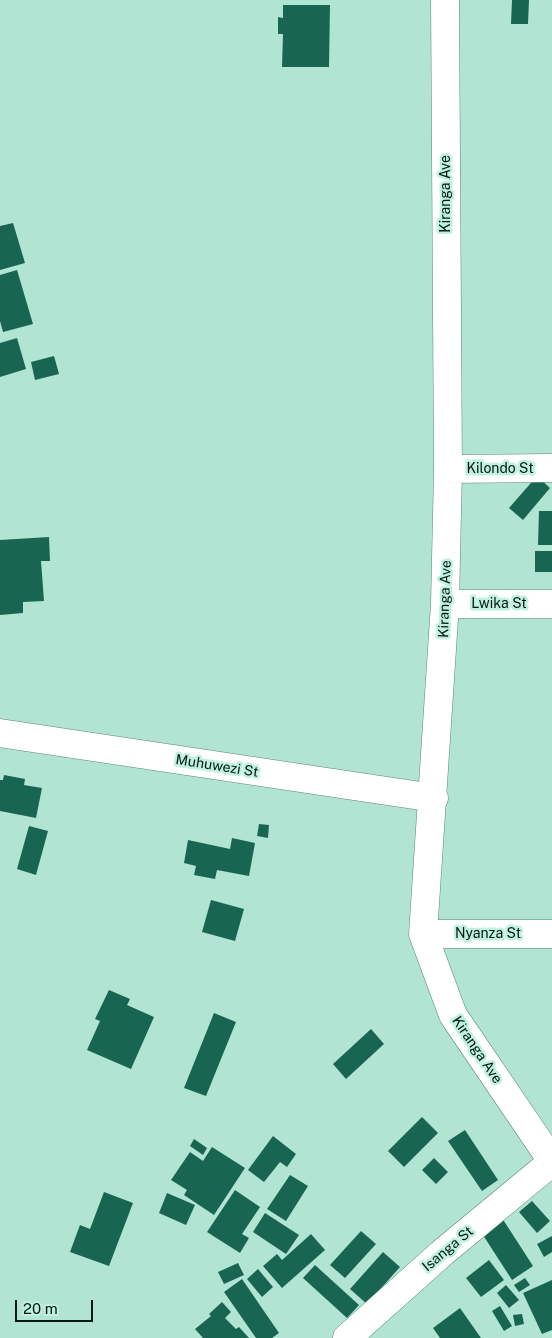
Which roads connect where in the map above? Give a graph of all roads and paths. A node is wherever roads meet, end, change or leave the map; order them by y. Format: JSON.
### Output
{"nodes":[{"id":1,"x":445,"y":0,"type":"edge"},
{"id":2,"x":552,"y":468,"type":"edge"},
{"id":3,"x":448,"y":469,"type":"junction"},
{"id":4,"x":445,"y":604,"type":"junction"},
{"id":5,"x":552,"y":604,"type":"edge"},
{"id":6,"x":0,"y":733,"type":"edge"},
{"id":7,"x":434,"y":798,"type":"junction"},
{"id":8,"x":423,"y":934,"type":"junction"},
{"id":9,"x":552,"y":934,"type":"edge"},
{"id":10,"x":552,"y":1162,"type":"edge"},
{"id":11,"x":347,"y":1338,"type":"edge"}],
"edges":[{"from":1,"to":3,"type":"street","name":"Kiranga Ave"},
{"from":2,"to":3,"type":"street","name":"Kilondo St"},
{"from":3,"to":4,"type":"street","name":"Kiranga Ave"},
{"from":4,"to":5,"type":"street","name":"Lwika St"},
{"from":4,"to":7,"type":"street","name":"Kiranga Ave"},
{"from":6,"to":7,"type":"street","name":"Muhuwezi St"},
{"from":7,"to":8,"type":"street","name":"Kiranga Ave"},
{"from":8,"to":9,"type":"street","name":"Nyanza St"},
{"from":8,"to":10,"type":"street","name":"Kiranga Ave"},
{"from":10,"to":11,"type":"street","name":"Isanga St"}]}
